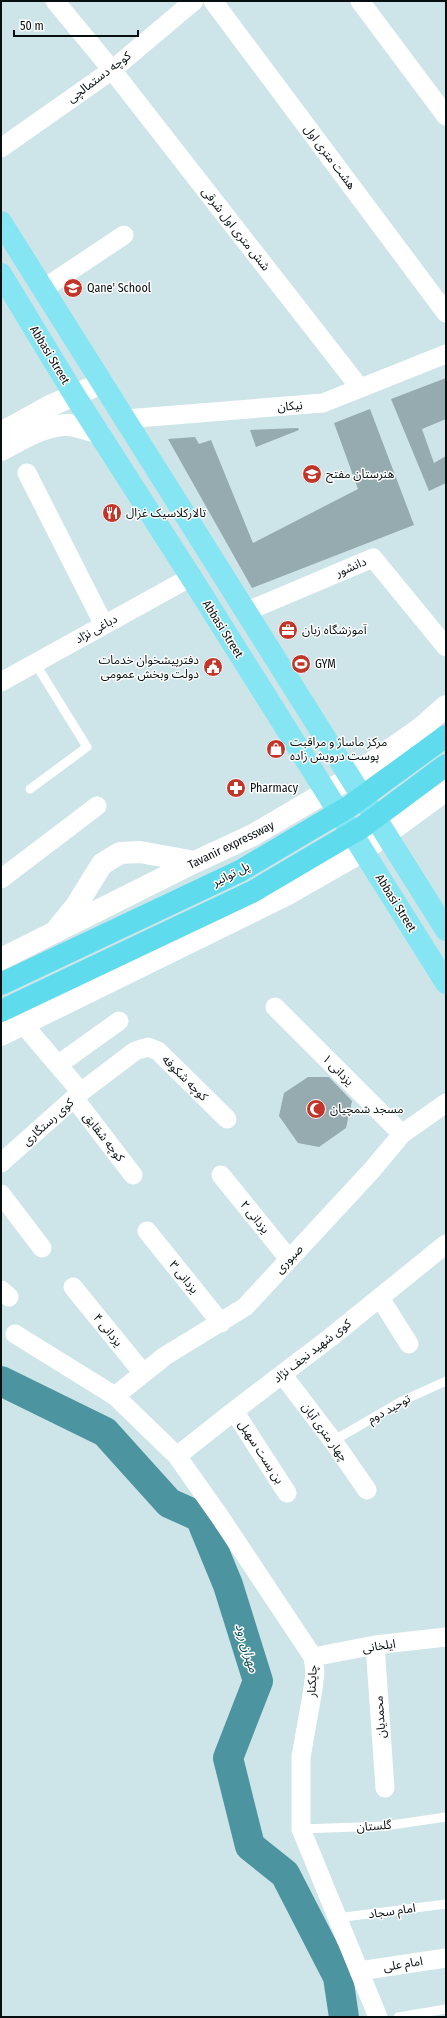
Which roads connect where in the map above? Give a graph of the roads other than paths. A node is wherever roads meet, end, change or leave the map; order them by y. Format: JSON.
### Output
{"nodes":[{"id":1,"x":55,"y":1,"type":"edge"},
{"id":2,"x":194,"y":1,"type":"edge"},
{"id":3,"x":213,"y":1,"type":"edge"},
{"id":4,"x":360,"y":1,"type":"edge"},
{"id":5,"x":112,"y":70,"type":"junction"},
{"id":6,"x":446,"y":116,"type":"edge"},
{"id":7,"x":1,"y":148,"type":"edge"},
{"id":8,"x":1,"y":222,"type":"edge"},
{"id":9,"x":124,"y":235,"type":"dead end"},
{"id":10,"x":1,"y":274,"type":"edge"},
{"id":11,"x":43,"y":289,"type":"junction"},
{"id":12,"x":440,"y":293,"type":"edge"},
{"id":13,"x":446,"y":313,"type":"edge"},
{"id":14,"x":446,"y":354,"type":"edge"},
{"id":15,"x":102,"y":383,"type":"junction"},
{"id":16,"x":360,"y":388,"type":"junction"},
{"id":17,"x":74,"y":396,"type":"junction"},
{"id":18,"x":125,"y":419,"type":"junction"},
{"id":19,"x":1,"y":433,"type":"edge"},
{"id":20,"x":98,"y":433,"type":"junction"},
{"id":21,"x":1,"y":450,"type":"edge"},
{"id":22,"x":27,"y":473,"type":"dead end"},
{"id":23,"x":191,"y":577,"type":"junction"},
{"id":24,"x":245,"y":612,"type":"junction"},
{"id":25,"x":104,"y":625,"type":"junction"},
{"id":26,"x":446,"y":647,"type":"edge"},
{"id":27,"x":35,"y":663,"type":"junction"},
{"id":28,"x":2,"y":678,"type":"edge"},
{"id":29,"x":446,"y":706,"type":"edge"},
{"id":30,"x":421,"y":728,"type":"junction"},
{"id":31,"x":446,"y":736,"type":"edge"},
{"id":32,"x":446,"y":765,"type":"edge"},
{"id":33,"x":446,"y":777,"type":"edge"},
{"id":34,"x":350,"y":778,"type":"junction"},
{"id":35,"x":30,"y":789,"type":"dead end"},
{"id":36,"x":446,"y":790,"type":"edge"},
{"id":37,"x":327,"y":793,"type":"junction"},
{"id":38,"x":97,"y":806,"type":"dead end"},
{"id":39,"x":254,"y":835,"type":"junction"},
{"id":40,"x":386,"y":835,"type":"junction"},
{"id":41,"x":363,"y":850,"type":"junction"},
{"id":42,"x":195,"y":862,"type":"junction"},
{"id":43,"x":1,"y":880,"type":"edge"},
{"id":44,"x":286,"y":896,"type":"junction"},
{"id":45,"x":446,"y":930,"type":"edge"},
{"id":46,"x":52,"y":934,"type":"junction"},
{"id":47,"x":1,"y":959,"type":"edge"},
{"id":48,"x":446,"y":983,"type":"edge"},
{"id":49,"x":1,"y":984,"type":"edge"},
{"id":50,"x":275,"y":1007,"type":"dead end"},
{"id":51,"x":1,"y":1011,"type":"edge"},
{"id":52,"x":119,"y":1021,"type":"dead end"},
{"id":53,"x":23,"y":1024,"type":"junction"},
{"id":54,"x":1,"y":1035,"type":"edge"},
{"id":55,"x":59,"y":1064,"type":"junction"},
{"id":56,"x":78,"y":1095,"type":"junction"},
{"id":57,"x":446,"y":1103,"type":"edge"},
{"id":58,"x":227,"y":1119,"type":"dead end"},
{"id":59,"x":402,"y":1134,"type":"junction"},
{"id":60,"x":1,"y":1163,"type":"edge"},
{"id":61,"x":133,"y":1175,"type":"dead end"},
{"id":62,"x":221,"y":1175,"type":"dead end"},
{"id":63,"x":1,"y":1194,"type":"edge"},
{"id":64,"x":147,"y":1231,"type":"dead end"},
{"id":65,"x":446,"y":1244,"type":"edge"},
{"id":66,"x":42,"y":1248,"type":"dead end"},
{"id":67,"x":289,"y":1258,"type":"junction"},
{"id":68,"x":73,"y":1287,"type":"dead end"},
{"id":69,"x":380,"y":1298,"type":"junction"},
{"id":70,"x":221,"y":1323,"type":"junction"},
{"id":71,"x":15,"y":1334,"type":"dead end"},
{"id":72,"x":409,"y":1344,"type":"dead end"},
{"id":73,"x":143,"y":1373,"type":"junction"},
{"id":74,"x":282,"y":1374,"type":"junction"},
{"id":75,"x":446,"y":1381,"type":"edge"},
{"id":76,"x":115,"y":1396,"type":"junction"},
{"id":77,"x":234,"y":1411,"type":"junction"},
{"id":78,"x":333,"y":1441,"type":"junction"},
{"id":79,"x":177,"y":1456,"type":"junction"},
{"id":80,"x":367,"y":1490,"type":"dead end"},
{"id":81,"x":288,"y":1493,"type":"dead end"},
{"id":82,"x":446,"y":1637,"type":"edge"},
{"id":83,"x":375,"y":1645,"type":"junction"},
{"id":84,"x":313,"y":1657,"type":"junction"},
{"id":85,"x":385,"y":1788,"type":"dead end"},
{"id":86,"x":446,"y":1817,"type":"edge"},
{"id":87,"x":301,"y":1829,"type":"junction"},
{"id":88,"x":446,"y":1904,"type":"edge"},
{"id":89,"x":338,"y":1918,"type":"junction"},
{"id":90,"x":446,"y":1958,"type":"edge"},
{"id":91,"x":359,"y":1971,"type":"junction"},
{"id":92,"x":446,"y":2009,"type":"edge"},
{"id":93,"x":378,"y":2017,"type":"edge"},
{"id":94,"x":398,"y":2017,"type":"edge"}],
"edges":[{"from":1,"to":5,"type":"street","name":"شش متری اول شرقی"},
{"from":2,"to":5,"type":"street","name":"کوچه دستمالچی"},
{"from":3,"to":12,"type":"street","name":"هشت متری اول"},
{"from":4,"to":6,"type":"street"},
{"from":5,"to":7,"type":"street","name":"کوچه دستمالچی"},
{"from":5,"to":16,"type":"street","name":"شش متری اول شرقی"},
{"from":8,"to":11,"type":"main road"},
{"from":9,"to":11,"type":"street"},
{"from":10,"to":17,"type":"main road","name":"Abbasi Street"},
{"from":11,"to":15,"type":"main road"},
{"from":12,"to":13,"type":"street","name":"هشت متری اول"},
{"from":14,"to":16,"type":"street","name":"نیکان"},
{"from":15,"to":17,"type":"street"},
{"from":15,"to":18,"type":"main road"},
{"from":16,"to":18,"type":"street","name":"نیکان"},
{"from":17,"to":19,"type":"street"},
{"from":17,"to":20,"type":"main road","name":"Abbasi Street"},
{"from":18,"to":24,"type":"main road"},
{"from":20,"to":21,"type":"street"},
{"from":20,"to":23,"type":"main road","name":"Abbasi Street"},
{"from":22,"to":25,"type":"street"},
{"from":23,"to":25,"type":"street","name":"دباغی نژاد"},
{"from":23,"to":37,"type":"main road","name":"Abbasi Street"},
{"from":24,"to":26,"type":"street","name":"دانشور"},
{"from":24,"to":34,"type":"main road"},
{"from":25,"to":27,"type":"street","name":"دباغی نژاد"},
{"from":27,"to":28,"type":"street","name":"دباغی نژاد"},
{"from":27,"to":35,"type":"lane"},
{"from":29,"to":30,"type":"street","name":"Tavanir expressway"},
{"from":30,"to":33,"type":"street"},
{"from":30,"to":34,"type":"street","name":"Tavanir expressway"},
{"from":31,"to":49,"type":"highway","name":"پل توانیر"},
{"from":32,"to":51,"type":"highway","name":"پل توانیر"},
{"from":34,"to":37,"type":"street","name":"Tavanir expressway"},
{"from":34,"to":40,"type":"main road"},
{"from":36,"to":40,"type":"street"},
{"from":37,"to":39,"type":"street","name":"Tavanir expressway"},
{"from":37,"to":41,"type":"main road","name":"Abbasi Street"},
{"from":38,"to":43,"type":"street"},
{"from":39,"to":42,"type":"street","name":"Tavanir expressway"},
{"from":39,"to":44,"type":"street"},
{"from":40,"to":41,"type":"street"},
{"from":40,"to":45,"type":"main road"},
{"from":41,"to":44,"type":"street"},
{"from":41,"to":48,"type":"main road","name":"Abbasi Street"},
{"from":42,"to":46,"type":"street","name":"Tavanir expressway"},
{"from":42,"to":46,"type":"street"},
{"from":44,"to":53,"type":"street"},
{"from":46,"to":47,"type":"street","name":"Tavanir expressway"},
{"from":50,"to":59,"type":"street","name":"یزدانی ۱"},
{"from":52,"to":55,"type":"street"},
{"from":53,"to":54,"type":"street"},
{"from":53,"to":55,"type":"street","name":"کوی رستگاری"},
{"from":55,"to":56,"type":"street","name":"کوی رستگاری"},
{"from":56,"to":58,"type":"street","name":"کوچه شکوفه"},
{"from":56,"to":60,"type":"street","name":"کوی رستگاری"},
{"from":56,"to":61,"type":"street","name":"کوچه شقایق"},
{"from":57,"to":59,"type":"street","name":"صبوری"},
{"from":59,"to":67,"type":"street","name":"صبوری"},
{"from":62,"to":67,"type":"street","name":"یزدانی ۲"},
{"from":63,"to":66,"type":"street"},
{"from":64,"to":70,"type":"street","name":"یزدانی ۳"},
{"from":65,"to":69,"type":"street","name":"کوی شهید نجف نژاد"},
{"from":67,"to":70,"type":"street","name":"صبوری"},
{"from":68,"to":73,"type":"street","name":"یزدانی ۴"},
{"from":69,"to":72,"type":"street"},
{"from":69,"to":74,"type":"street","name":"کوی شهید نجف نژاد"},
{"from":70,"to":73,"type":"street","name":"صبوری"},
{"from":71,"to":76,"type":"street","name":"چایکنار"},
{"from":73,"to":76,"type":"street","name":"صبوری"},
{"from":74,"to":77,"type":"street","name":"کوی شهید نجف نژاد"},
{"from":74,"to":78,"type":"street","name":"چهار متری آبان"},
{"from":75,"to":78,"type":"lane","name":"توحید دوم"},
{"from":76,"to":79,"type":"street","name":"چایکنار"},
{"from":77,"to":79,"type":"street","name":"کوی شهید نجف نژاد"},
{"from":77,"to":81,"type":"street","name":"بن بست سهبل"},
{"from":78,"to":80,"type":"street","name":"چهار متری آبان"},
{"from":79,"to":84,"type":"street","name":"چایکنار"},
{"from":82,"to":83,"type":"street","name":"ایلخانی"},
{"from":83,"to":84,"type":"street","name":"ایلخانی"},
{"from":83,"to":85,"type":"street","name":"محمدیان"},
{"from":84,"to":87,"type":"street","name":"چایکنار"},
{"from":86,"to":87,"type":"lane","name":"گلستان"},
{"from":87,"to":89,"type":"street","name":"چایکنار"},
{"from":88,"to":89,"type":"lane","name":"امام سجاد"},
{"from":89,"to":91,"type":"street","name":"چایکنار"},
{"from":90,"to":91,"type":"street","name":"امام علی"},
{"from":91,"to":93,"type":"street","name":"چایکنار"},
{"from":92,"to":94,"type":"lane"}]}
